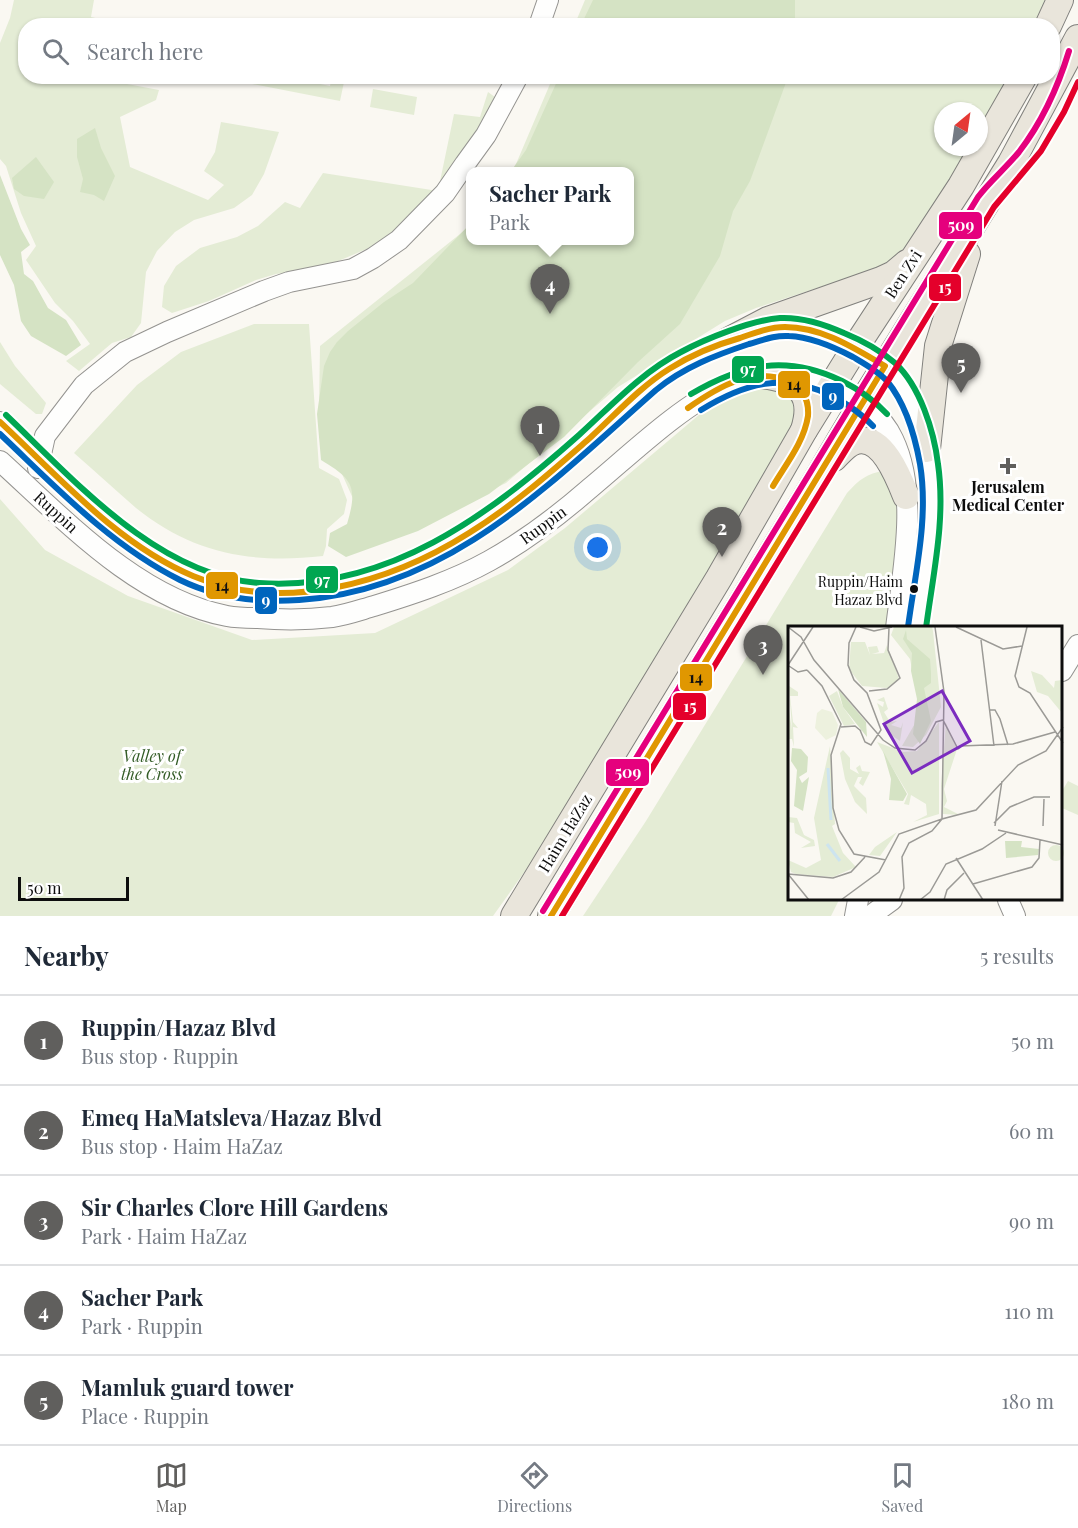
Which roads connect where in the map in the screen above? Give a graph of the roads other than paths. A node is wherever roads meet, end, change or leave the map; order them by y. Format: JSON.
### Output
{"nodes":[{"id":1,"x":548,"y":0,"type":"edge"},
{"id":2,"x":1060,"y":0,"type":"edge"},
{"id":3,"x":542,"y":18,"type":"edge"},
{"id":4,"x":1052,"y":18,"type":"edge"},
{"id":5,"x":1078,"y":38,"type":"edge"},
{"id":6,"x":1060,"y":72,"type":"edge"},
{"id":7,"x":514,"y":84,"type":"edge"},
{"id":8,"x":1019,"y":84,"type":"edge"},
{"id":9,"x":1053,"y":84,"type":"edge"},
{"id":10,"x":986,"y":202,"type":"junction"},
{"id":11,"x":914,"y":257,"type":"junction"},
{"id":12,"x":726,"y":342,"type":"junction"},
{"id":13,"x":855,"y":348,"type":"junction"},
{"id":14,"x":885,"y":366,"type":"junction"},
{"id":15,"x":760,"y":375,"type":"junction"},
{"id":16,"x":832,"y":386,"type":"junction"},
{"id":17,"x":862,"y":403,"type":"junction"},
{"id":18,"x":0,"y":422,"type":"edge"},
{"id":19,"x":803,"y":432,"type":"junction"},
{"id":20,"x":927,"y":449,"type":"junction"},
{"id":21,"x":40,"y":458,"type":"junction"},
{"id":22,"x":0,"y":461,"type":"edge"},
{"id":23,"x":820,"y":474,"type":"junction"},
{"id":24,"x":35,"y":493,"type":"junction"},
{"id":25,"x":906,"y":496,"type":"junction"},
{"id":26,"x":896,"y":626,"type":"edge"},
{"id":27,"x":917,"y":626,"type":"edge"},
{"id":28,"x":1078,"y":645,"type":"edge"},
{"id":29,"x":1063,"y":669,"type":"edge"},
{"id":30,"x":858,"y":901,"type":"edge"},
{"id":31,"x":1008,"y":901,"type":"edge"},
{"id":32,"x":514,"y":916,"type":"edge"},
{"id":33,"x":551,"y":916,"type":"edge"},
{"id":34,"x":855,"y":916,"type":"edge"},
{"id":35,"x":1015,"y":916,"type":"edge"}],
"edges":[{"from":1,"to":3,"type":"street"},
{"from":2,"to":4,"type":"main road"},
{"from":5,"to":6,"type":"main road","name":"Ben Zvi"},
{"from":7,"to":21,"type":"street"},
{"from":8,"to":11,"type":"main road","name":"Ben Zvi"},
{"from":9,"to":10,"type":"main road","name":"Ben Zvi"},
{"from":10,"to":14,"type":"main road","name":"Ben Zvi"},
{"from":10,"to":20,"type":"main road"},
{"from":11,"to":12,"type":"main road"},
{"from":11,"to":13,"type":"main road","name":"Ben Zvi"},
{"from":12,"to":13,"type":"street","name":"Ruppin"},
{"from":12,"to":21,"type":"street","name":"Ruppin"},
{"from":13,"to":14,"type":"street","name":"Ruppin"},
{"from":13,"to":16,"type":"main road","name":"Haim HaZaz"},
{"from":14,"to":17,"type":"main road","name":"Haim HaZaz"},
{"from":14,"to":20,"type":"street","name":"Ruppin"},
{"from":15,"to":16,"type":"street","name":"Ruppin"},
{"from":15,"to":19,"type":"main road"},
{"from":15,"to":24,"type":"street","name":"Ruppin"},
{"from":16,"to":17,"type":"street","name":"Ruppin"},
{"from":16,"to":19,"type":"main road","name":"Haim HaZaz"},
{"from":17,"to":23,"type":"main road","name":"Haim HaZaz"},
{"from":17,"to":25,"type":"street","name":"Ruppin"},
{"from":18,"to":21,"type":"street","name":"Ruppin"},
{"from":19,"to":32,"type":"main road","name":"Haim HaZaz"},
{"from":20,"to":27,"type":"street","name":"Ruppin"},
{"from":21,"to":24,"type":"street"},
{"from":22,"to":24,"type":"street","name":"Ruppin"},
{"from":23,"to":25,"type":"main road"},
{"from":23,"to":33,"type":"main road","name":"Haim HaZaz"},
{"from":25,"to":26,"type":"street","name":"Ruppin"},
{"from":28,"to":29,"type":"street"},
{"from":30,"to":34,"type":"street"},
{"from":31,"to":35,"type":"street"}]}
